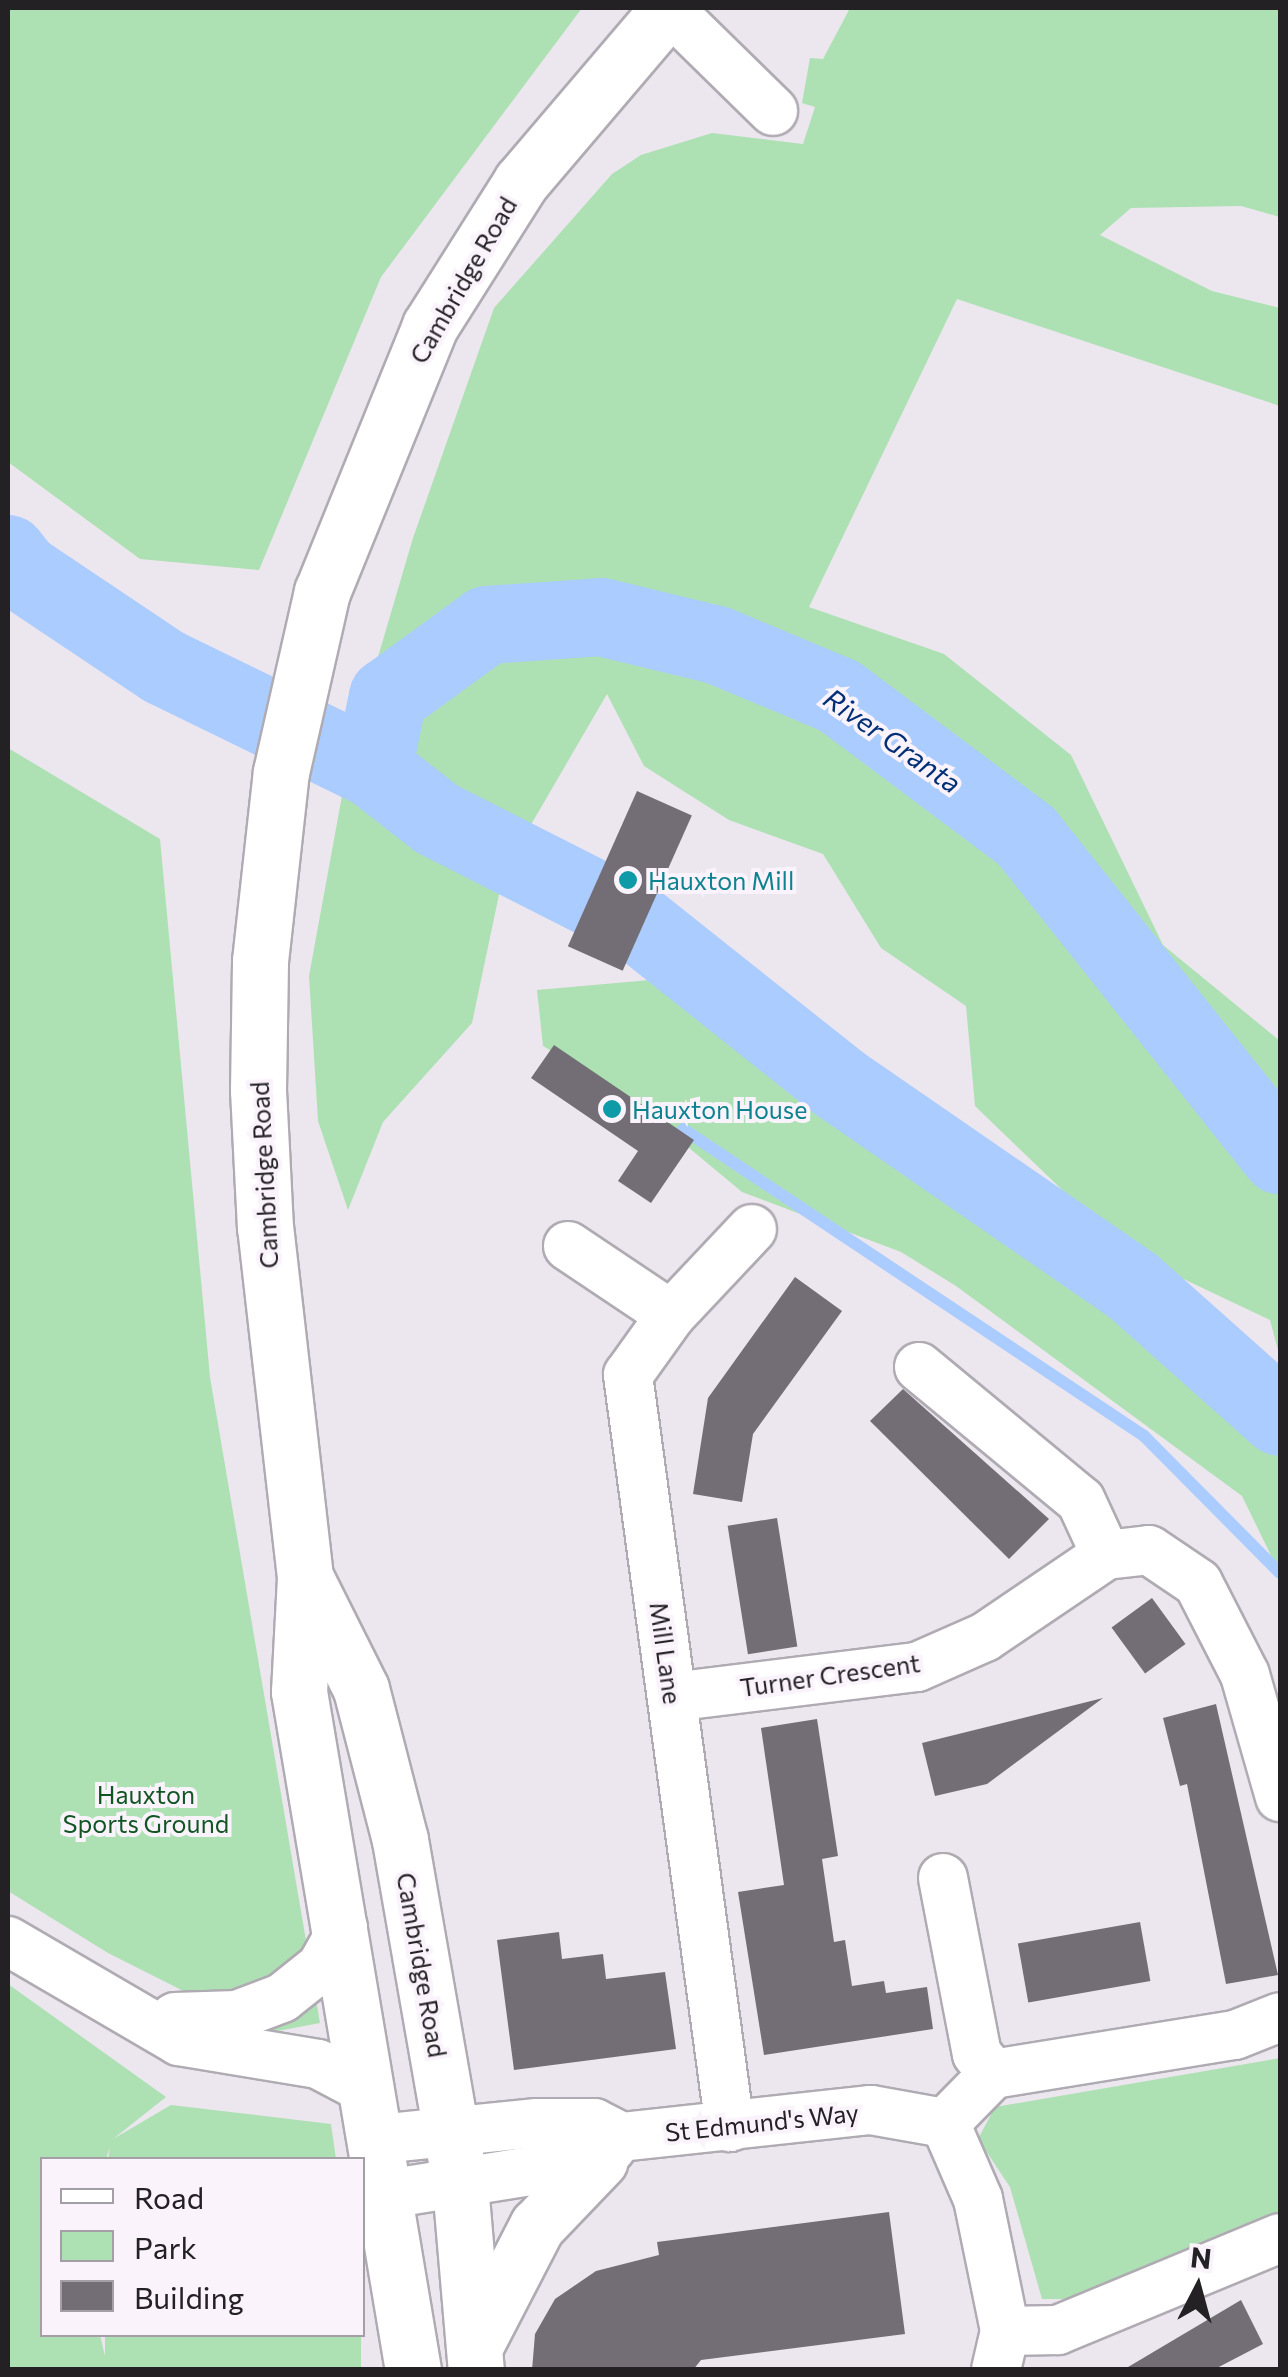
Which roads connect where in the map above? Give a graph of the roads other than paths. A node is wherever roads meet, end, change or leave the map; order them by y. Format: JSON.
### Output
{"nodes":[{"id":1,"x":668,"y":8,"type":"edge"},
{"id":2,"x":772,"y":111,"type":"dead end"},
{"id":3,"x":752,"y":1228,"type":"dead end"},
{"id":4,"x":568,"y":1246,"type":"dead end"},
{"id":5,"x":671,"y":1314,"type":"junction"},
{"id":6,"x":919,"y":1367,"type":"dead end"},
{"id":7,"x":1106,"y":1555,"type":"junction"},
{"id":8,"x":304,"y":1577,"type":"junction"},
{"id":9,"x":672,"y":1696,"type":"junction"},
{"id":10,"x":1280,"y":1798,"type":"edge"},
{"id":11,"x":943,"y":1878,"type":"dead end"},
{"id":12,"x":343,"y":1928,"type":"junction"},
{"id":13,"x":8,"y":1941,"type":"edge"},
{"id":14,"x":146,"y":2017,"type":"junction"},
{"id":15,"x":1280,"y":2017,"type":"edge"},
{"id":16,"x":993,"y":2074,"type":"junction"},
{"id":17,"x":374,"y":2115,"type":"junction"},
{"id":18,"x":945,"y":2124,"type":"junction"},
{"id":19,"x":730,"y":2126,"type":"junction"},
{"id":20,"x":452,"y":2130,"type":"junction"},
{"id":21,"x":611,"y":2149,"type":"junction"},
{"id":22,"x":460,"y":2185,"type":"junction"},
{"id":23,"x":387,"y":2194,"type":"junction"},
{"id":24,"x":1280,"y":2238,"type":"edge"},
{"id":25,"x":1000,"y":2350,"type":"edge"},
{"id":26,"x":476,"y":2356,"type":"edge"},
{"id":27,"x":414,"y":2370,"type":"edge"}],
"edges":[{"from":1,"to":2,"type":"street"},
{"from":1,"to":8,"type":"highway","name":"Cambridge Road"},
{"from":3,"to":5,"type":"street","name":"Mill Lane"},
{"from":4,"to":5,"type":"street"},
{"from":5,"to":9,"type":"street","name":"Mill Lane"},
{"from":6,"to":7,"type":"street"},
{"from":7,"to":9,"type":"street","name":"Turner Crescent"},
{"from":7,"to":10,"type":"street"},
{"from":8,"to":12,"type":"highway","name":"Cambridge Road"},
{"from":8,"to":20,"type":"highway","name":"Cambridge Road"},
{"from":9,"to":19,"type":"street","name":"Mill Lane"},
{"from":11,"to":16,"type":"street"},
{"from":12,"to":14,"type":"street"},
{"from":12,"to":17,"type":"highway","name":"Cambridge Road"},
{"from":13,"to":14,"type":"street"},
{"from":14,"to":17,"type":"street"},
{"from":15,"to":16,"type":"street"},
{"from":16,"to":18,"type":"street"},
{"from":17,"to":20,"type":"street"},
{"from":17,"to":23,"type":"highway","name":"Cambridge Road"},
{"from":18,"to":19,"type":"street","name":"St Edmund's Way"},
{"from":18,"to":25,"type":"street"},
{"from":19,"to":21,"type":"street","name":"St Edmund's Way"},
{"from":20,"to":21,"type":"street"},
{"from":20,"to":22,"type":"highway","name":"Cambridge Road"},
{"from":21,"to":22,"type":"street","name":"St Edmund's Way"},
{"from":21,"to":26,"type":"highway"},
{"from":22,"to":23,"type":"street","name":"St Edmund's Way"},
{"from":22,"to":26,"type":"highway","name":"Cambridge Road"},
{"from":23,"to":27,"type":"highway","name":"Cambridge Road"},
{"from":24,"to":25,"type":"street"}]}
